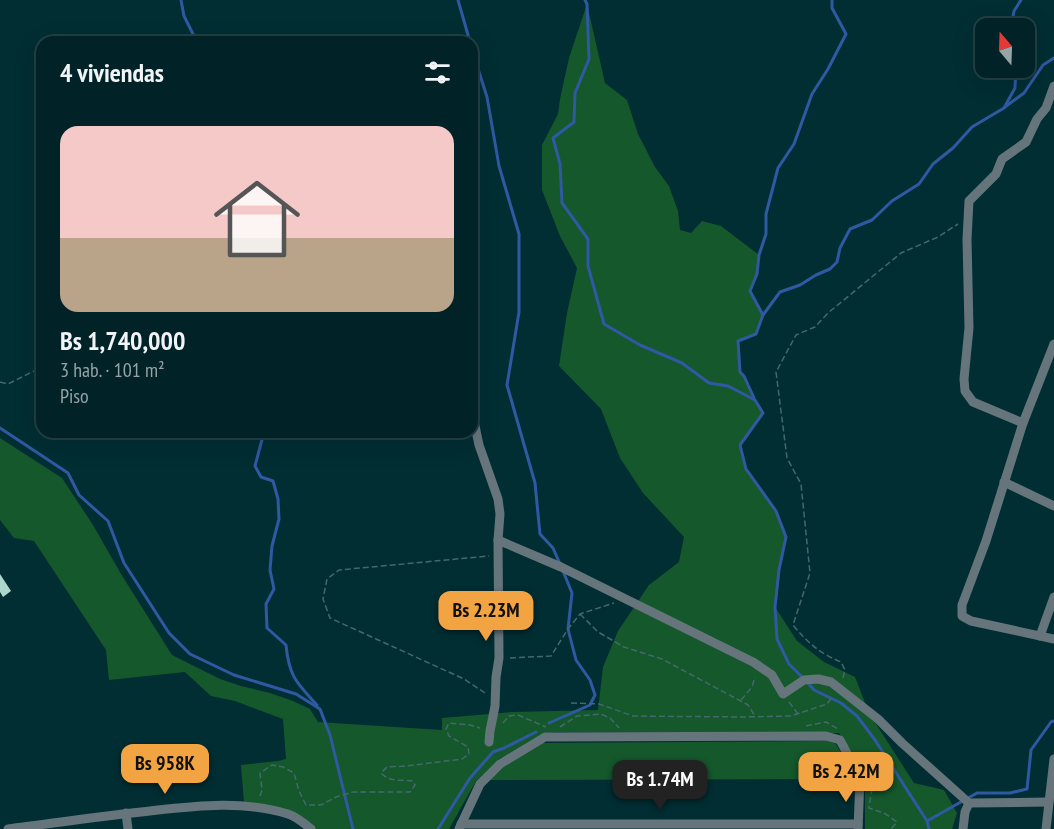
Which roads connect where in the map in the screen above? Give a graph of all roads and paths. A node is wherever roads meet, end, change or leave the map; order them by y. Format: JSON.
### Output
{"nodes":[{"id":1,"x":1054,"y":86,"type":"edge"},
{"id":2,"x":1050,"y":111,"type":"edge"},
{"id":3,"x":968,"y":217,"type":"junction"},
{"id":4,"x":1054,"y":344,"type":"edge"},
{"id":5,"x":36,"y":370,"type":"edge"},
{"id":6,"x":0,"y":382,"type":"edge"},
{"id":7,"x":1023,"y":423,"type":"junction"},
{"id":8,"x":478,"y":437,"type":"edge"},
{"id":9,"x":1004,"y":482,"type":"junction"},
{"id":10,"x":1054,"y":506,"type":"edge"},
{"id":11,"x":498,"y":540,"type":"junction"},
{"id":12,"x":499,"y":555,"type":"junction"},
{"id":13,"x":1054,"y":597,"type":"edge"},
{"id":14,"x":626,"y":599,"type":"junction"},
{"id":15,"x":580,"y":615,"type":"junction"},
{"id":16,"x":1040,"y":636,"type":"junction"},
{"id":17,"x":1054,"y":639,"type":"edge"},
{"id":18,"x":499,"y":658,"type":"junction"},
{"id":19,"x":758,"y":665,"type":"junction"},
{"id":20,"x":842,"y":691,"type":"junction"},
{"id":21,"x":783,"y":694,"type":"junction"},
{"id":22,"x":740,"y":701,"type":"junction"},
{"id":23,"x":571,"y":703,"type":"dead end"},
{"id":24,"x":495,"y":706,"type":"junction"},
{"id":25,"x":798,"y":714,"type":"junction"},
{"id":26,"x":755,"y":717,"type":"junction"},
{"id":27,"x":803,"y":726,"type":"dead end"},
{"id":28,"x":554,"y":727,"type":"dead end"},
{"id":29,"x":547,"y":728,"type":"dead end"},
{"id":30,"x":621,"y":729,"type":"dead end"},
{"id":31,"x":490,"y":731,"type":"junction"},
{"id":32,"x":841,"y":731,"type":"dead end"},
{"id":33,"x":489,"y":742,"type":"dead end"},
{"id":34,"x":856,"y":752,"type":"dead end"},
{"id":35,"x":1054,"y":759,"type":"edge"},
{"id":36,"x":1048,"y":802,"type":"junction"},
{"id":37,"x":969,"y":803,"type":"junction"},
{"id":38,"x":255,"y":807,"type":"junction"},
{"id":39,"x":126,"y":813,"type":"junction"},
{"id":40,"x":460,"y":827,"type":"edge"},
{"id":41,"x":497,"y":827,"type":"edge"},
{"id":42,"x":584,"y":827,"type":"edge"},
{"id":43,"x":689,"y":827,"type":"edge"},
{"id":44,"x":774,"y":827,"type":"edge"},
{"id":45,"x":858,"y":827,"type":"edge"},
{"id":46,"x":8,"y":829,"type":"edge"},
{"id":47,"x":128,"y":829,"type":"edge"},
{"id":48,"x":311,"y":829,"type":"edge"},
{"id":49,"x":891,"y":829,"type":"edge"},
{"id":50,"x":963,"y":829,"type":"edge"},
{"id":51,"x":1046,"y":829,"type":"edge"}],
"edges":[{"from":1,"to":2,"type":"street"},
{"from":2,"to":3,"type":"street"},
{"from":3,"to":7,"type":"street"},
{"from":3,"to":20,"type":"path"},
{"from":4,"to":7,"type":"street"},
{"from":5,"to":6,"type":"path"},
{"from":7,"to":9,"type":"street"},
{"from":8,"to":11,"type":"street"},
{"from":9,"to":10,"type":"street"},
{"from":9,"to":16,"type":"street"},
{"from":11,"to":12,"type":"street"},
{"from":11,"to":14,"type":"street"},
{"from":12,"to":18,"type":"street"},
{"from":12,"to":24,"type":"path"},
{"from":13,"to":16,"type":"street"},
{"from":14,"to":15,"type":"path"},
{"from":14,"to":19,"type":"street"},
{"from":15,"to":18,"type":"path"},
{"from":15,"to":22,"type":"path"},
{"from":16,"to":17,"type":"street"},
{"from":18,"to":24,"type":"street"},
{"from":19,"to":21,"type":"street"},
{"from":19,"to":22,"type":"path"},
{"from":20,"to":21,"type":"street"},
{"from":20,"to":25,"type":"path"},
{"from":20,"to":37,"type":"street"},
{"from":21,"to":25,"type":"path"},
{"from":22,"to":26,"type":"path"},
{"from":23,"to":26,"type":"path"},
{"from":24,"to":31,"type":"street"},
{"from":25,"to":26,"type":"path"},
{"from":27,"to":32,"type":"path"},
{"from":28,"to":30,"type":"path"},
{"from":29,"to":31,"type":"path"},
{"from":31,"to":33,"type":"street"},
{"from":31,"to":38,"type":"path"},
{"from":34,"to":49,"type":"path"},
{"from":35,"to":36,"type":"street"},
{"from":36,"to":37,"type":"street"},
{"from":36,"to":51,"type":"street"},
{"from":37,"to":50,"type":"street"},
{"from":38,"to":39,"type":"street"},
{"from":38,"to":48,"type":"street"},
{"from":39,"to":46,"type":"street"},
{"from":39,"to":47,"type":"street"},
{"from":40,"to":41,"type":"street"},
{"from":40,"to":45,"type":"street"},
{"from":41,"to":42,"type":"street"},
{"from":42,"to":43,"type":"street"},
{"from":43,"to":44,"type":"street"},
{"from":44,"to":45,"type":"street"}]}
